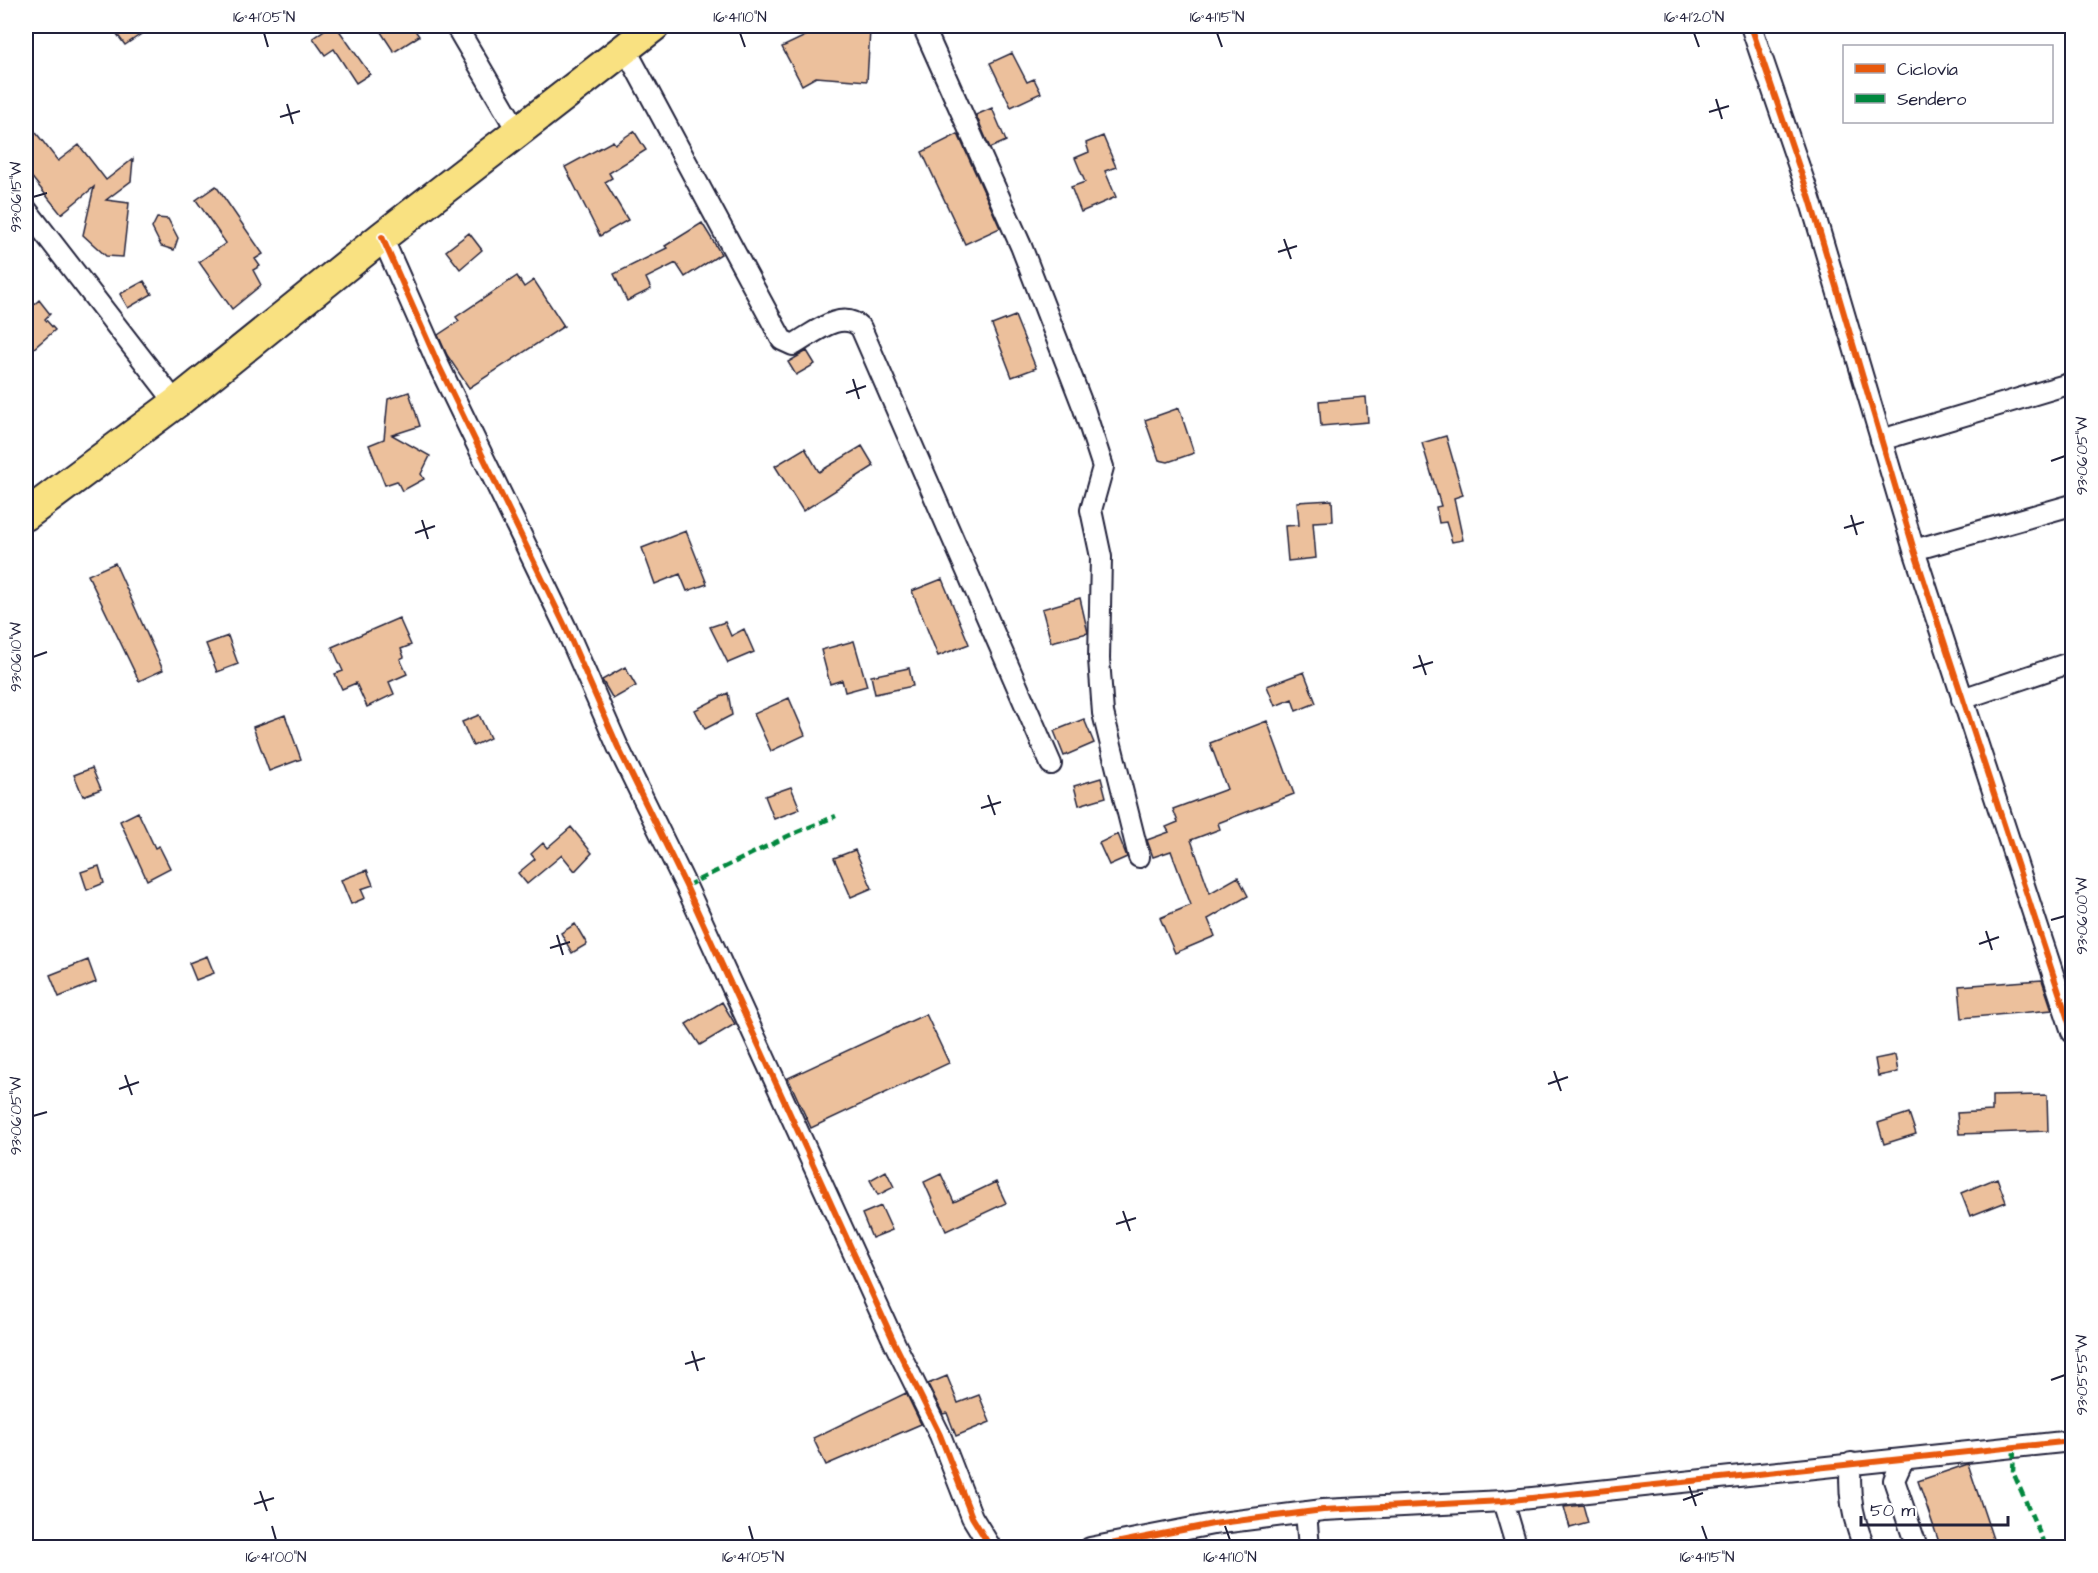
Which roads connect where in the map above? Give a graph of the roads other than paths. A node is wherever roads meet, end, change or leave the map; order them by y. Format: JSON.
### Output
{"nodes":[{"id":1,"x":439,"y":26,"type":"edge"},
{"id":2,"x":654,"y":26,"type":"edge"},
{"id":3,"x":923,"y":26,"type":"edge"},
{"id":4,"x":1751,"y":26,"type":"edge"},
{"id":5,"x":458,"y":30,"type":"edge"},
{"id":6,"x":625,"y":48,"type":"junction"},
{"id":7,"x":518,"y":132,"type":"junction"},
{"id":8,"x":26,"y":209,"type":"edge"},
{"id":9,"x":382,"y":237,"type":"junction"},
{"id":10,"x":2073,"y":383,"type":"edge"},
{"id":11,"x":176,"y":403,"type":"junction"},
{"id":12,"x":1881,"y":440,"type":"junction"},
{"id":13,"x":29,"y":503,"type":"edge"},
{"id":14,"x":2073,"y":505,"type":"edge"},
{"id":15,"x":1914,"y":550,"type":"junction"},
{"id":16,"x":2073,"y":662,"type":"edge"},
{"id":17,"x":1962,"y":699,"type":"junction"},
{"id":18,"x":1051,"y":764,"type":"dead end"},
{"id":19,"x":1139,"y":857,"type":"dead end"},
{"id":20,"x":2073,"y":1032,"type":"edge"},
{"id":21,"x":2073,"y":1441,"type":"edge"},
{"id":22,"x":1903,"y":1460,"type":"junction"},
{"id":23,"x":1851,"y":1463,"type":"junction"},
{"id":24,"x":1503,"y":1501,"type":"junction"},
{"id":25,"x":1306,"y":1512,"type":"junction"},
{"id":26,"x":991,"y":1548,"type":"edge"},
{"id":27,"x":1090,"y":1548,"type":"edge"},
{"id":28,"x":1309,"y":1548,"type":"edge"},
{"id":29,"x":1517,"y":1548,"type":"edge"},
{"id":30,"x":1865,"y":1548,"type":"edge"},
{"id":31,"x":1917,"y":1548,"type":"edge"}],
"edges":[{"from":1,"to":5,"type":"street"},
{"from":2,"to":6,"type":"main road"},
{"from":3,"to":19,"type":"street"},
{"from":4,"to":12,"type":"street"},
{"from":5,"to":7,"type":"street"},
{"from":6,"to":7,"type":"main road"},
{"from":6,"to":18,"type":"street"},
{"from":7,"to":9,"type":"main road"},
{"from":8,"to":11,"type":"street"},
{"from":9,"to":11,"type":"main road"},
{"from":9,"to":26,"type":"street"},
{"from":10,"to":12,"type":"street"},
{"from":11,"to":13,"type":"main road"},
{"from":12,"to":15,"type":"street"},
{"from":14,"to":15,"type":"street"},
{"from":15,"to":17,"type":"street"},
{"from":16,"to":17,"type":"street"},
{"from":17,"to":20,"type":"street"},
{"from":21,"to":22,"type":"street"},
{"from":22,"to":23,"type":"street"},
{"from":22,"to":31,"type":"street"},
{"from":23,"to":24,"type":"street"},
{"from":23,"to":30,"type":"street"},
{"from":24,"to":25,"type":"street"},
{"from":24,"to":29,"type":"street"},
{"from":25,"to":27,"type":"street"},
{"from":25,"to":28,"type":"street"}]}
